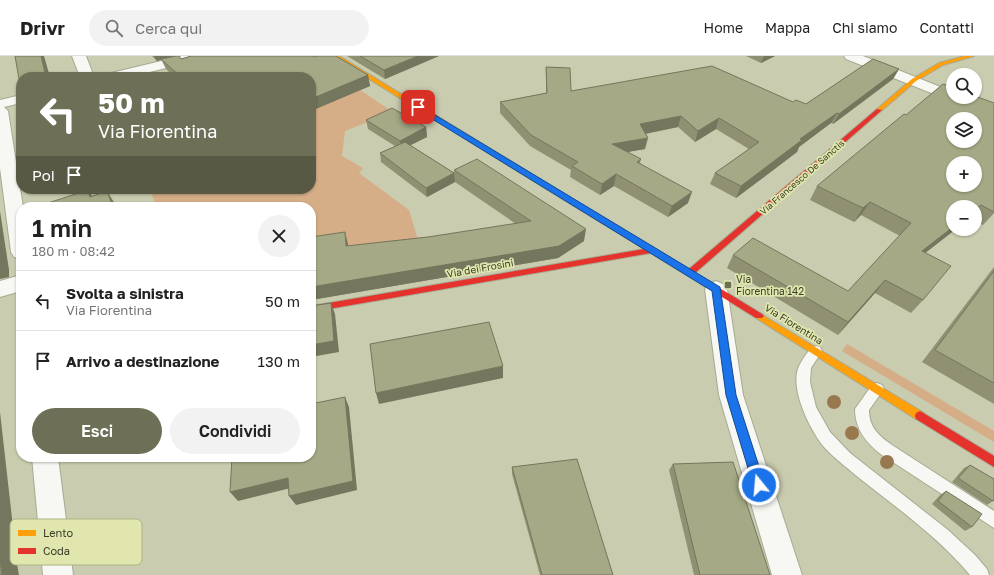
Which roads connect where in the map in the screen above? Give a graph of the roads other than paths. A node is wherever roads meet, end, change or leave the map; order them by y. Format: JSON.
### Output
{"nodes":[{"id":1,"x":79,"y":56,"type":"edge"},
{"id":2,"x":198,"y":56,"type":"edge"},
{"id":3,"x":335,"y":56,"type":"edge"},
{"id":4,"x":851,"y":56,"type":"edge"},
{"id":5,"x":971,"y":56,"type":"edge"},
{"id":6,"x":85,"y":72,"type":"edge"},
{"id":7,"x":132,"y":72,"type":"edge"},
{"id":8,"x":914,"y":80,"type":"junction"},
{"id":9,"x":16,"y":100,"type":"edge"},
{"id":10,"x":0,"y":104,"type":"edge"},
{"id":11,"x":0,"y":111,"type":"edge"},
{"id":12,"x":994,"y":113,"type":"edge"},
{"id":13,"x":16,"y":218,"type":"edge"},
{"id":14,"x":653,"y":250,"type":"junction"},
{"id":15,"x":690,"y":273,"type":"junction"},
{"id":16,"x":16,"y":284,"type":"edge"},
{"id":17,"x":0,"y":289,"type":"edge"},
{"id":18,"x":716,"y":289,"type":"junction"},
{"id":19,"x":316,"y":308,"type":"edge"},
{"id":20,"x":816,"y":351,"type":"junction"},
{"id":21,"x":877,"y":389,"type":"junction"},
{"id":22,"x":46,"y":462,"type":"edge"},
{"id":23,"x":994,"y":462,"type":"edge"},
{"id":24,"x":52,"y":519,"type":"edge"},
{"id":25,"x":994,"y":520,"type":"edge"},
{"id":26,"x":57,"y":565,"type":"edge"},
{"id":27,"x":58,"y":575,"type":"edge"},
{"id":28,"x":788,"y":575,"type":"edge"},
{"id":29,"x":982,"y":575,"type":"edge"}],
"edges":[{"from":1,"to":6,"type":"street"},
{"from":2,"to":7,"type":"street"},
{"from":3,"to":14,"type":"street","name":"Via Fiorentina"},
{"from":4,"to":8,"type":"street"},
{"from":5,"to":8,"type":"street","name":"Via Francesco De Sanctis"},
{"from":8,"to":12,"type":"street"},
{"from":8,"to":15,"type":"street","name":"Via Francesco De Sanctis"},
{"from":9,"to":10,"type":"street"},
{"from":11,"to":13,"type":"street"},
{"from":14,"to":15,"type":"street","name":"Via Fiorentina"},
{"from":14,"to":19,"type":"street","name":"Via dei Frosini"},
{"from":15,"to":18,"type":"street","name":"Via Fiorentina"},
{"from":16,"to":17,"type":"street"},
{"from":18,"to":20,"type":"street","name":"Via Fiorentina"},
{"from":18,"to":28,"type":"street"},
{"from":20,"to":21,"type":"street","name":"Via Fiorentina"},
{"from":20,"to":29,"type":"lane"},
{"from":21,"to":23,"type":"street","name":"Via Fiorentina"},
{"from":21,"to":25,"type":"lane"},
{"from":22,"to":24,"type":"street"},
{"from":26,"to":27,"type":"street"}]}
